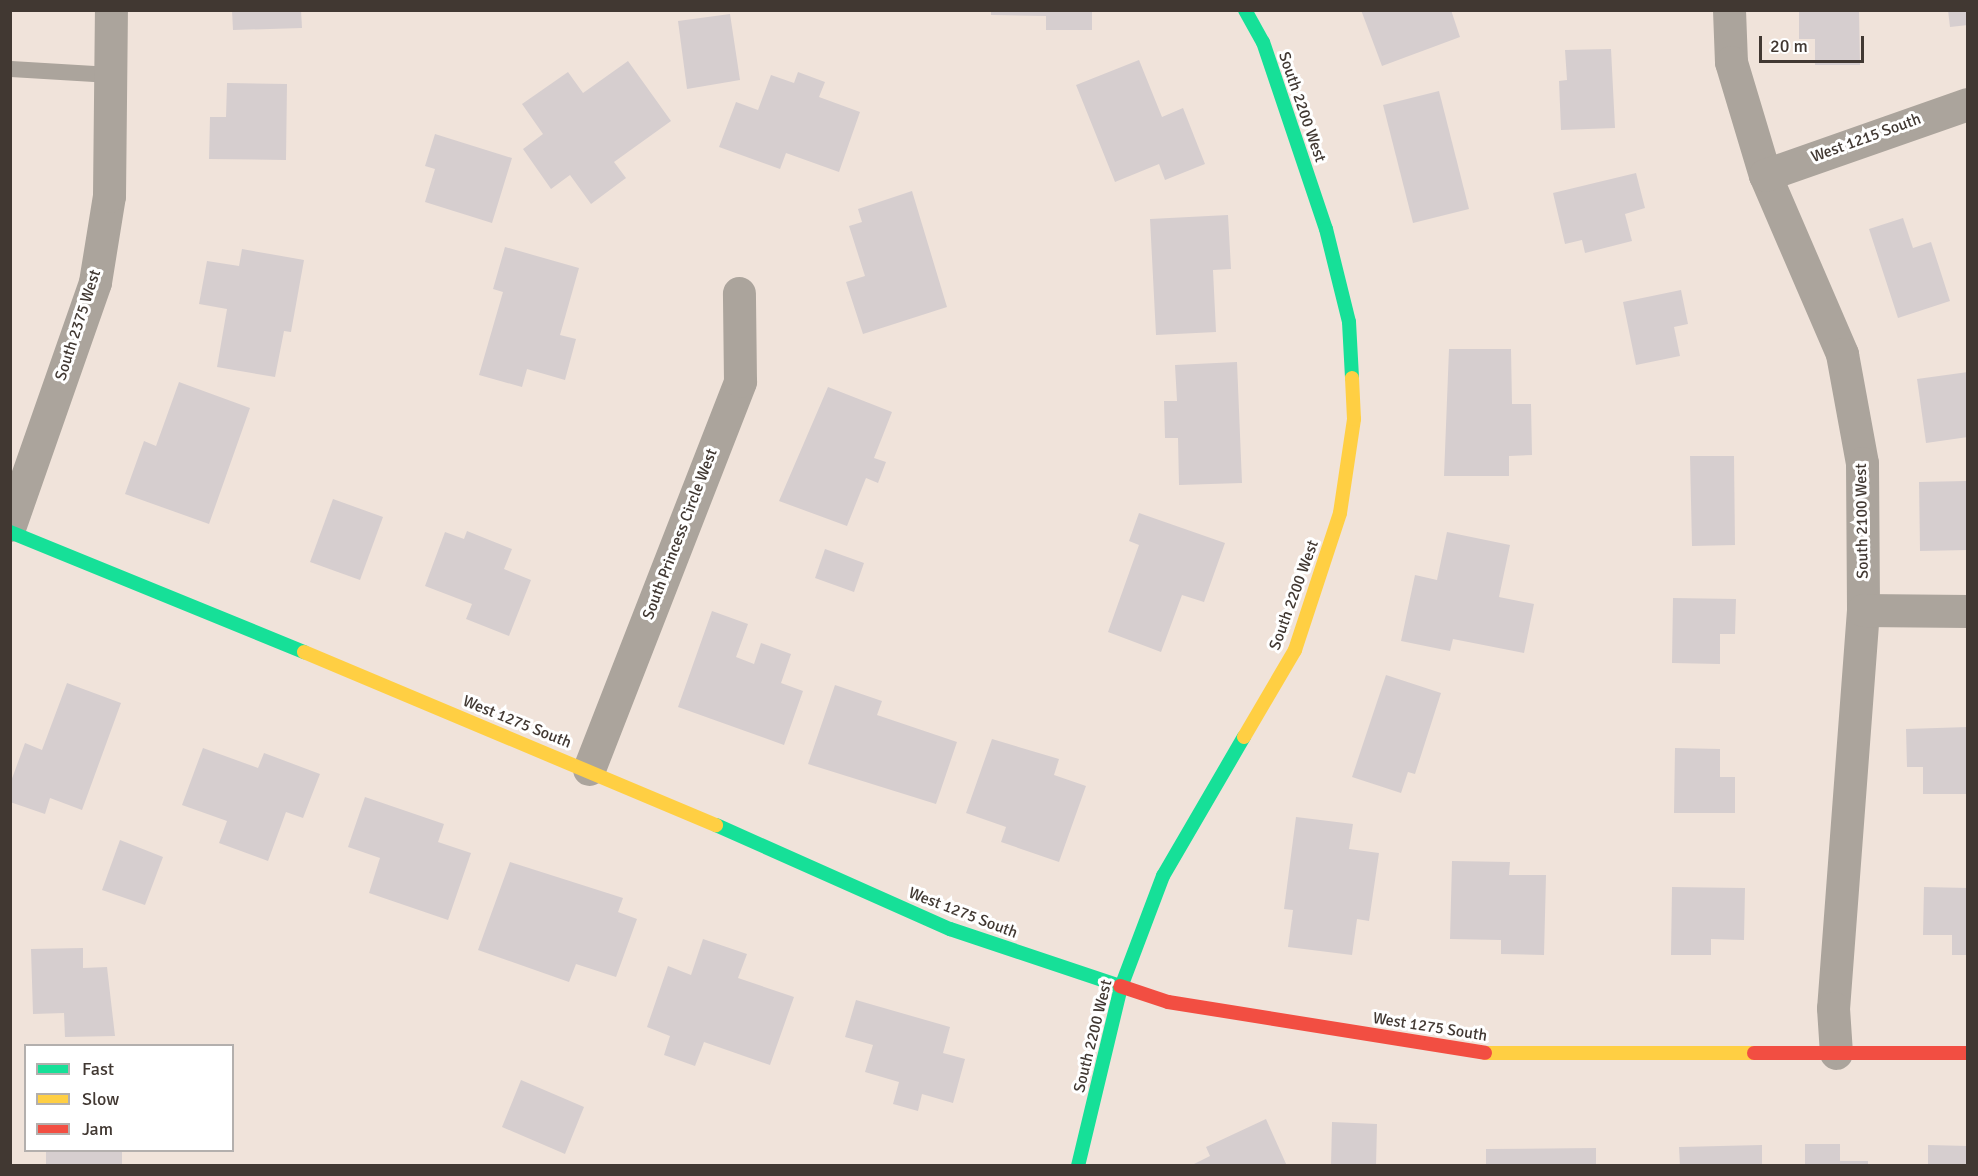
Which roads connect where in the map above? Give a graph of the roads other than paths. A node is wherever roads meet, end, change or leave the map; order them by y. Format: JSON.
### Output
{"nodes":[{"id":1,"x":111,"y":10,"type":"edge"},
{"id":2,"x":1245,"y":10,"type":"edge"},
{"id":3,"x":1729,"y":10,"type":"edge"},
{"id":4,"x":11,"y":69,"type":"edge"},
{"id":5,"x":111,"y":75,"type":"junction"},
{"id":6,"x":1968,"y":104,"type":"edge"},
{"id":7,"x":1765,"y":175,"type":"junction"},
{"id":8,"x":740,"y":292,"type":"dead end"},
{"id":9,"x":10,"y":525,"type":"edge"},
{"id":10,"x":10,"y":532,"type":"edge"},
{"id":11,"x":1863,"y":610,"type":"junction"},
{"id":12,"x":1968,"y":611,"type":"edge"},
{"id":13,"x":589,"y":769,"type":"junction"},
{"id":14,"x":1121,"y":987,"type":"junction"},
{"id":15,"x":1836,"y":1053,"type":"junction"},
{"id":16,"x":1968,"y":1053,"type":"edge"},
{"id":17,"x":1078,"y":1166,"type":"edge"}],
"edges":[{"from":1,"to":5,"type":"street","name":"South 2375 West"},
{"from":2,"to":14,"type":"street","name":"South 2200 West"},
{"from":3,"to":7,"type":"street","name":"South 2100 West"},
{"from":4,"to":5,"type":"lane"},
{"from":5,"to":9,"type":"street","name":"South 2375 West"},
{"from":6,"to":7,"type":"street","name":"West 1215 South"},
{"from":7,"to":11,"type":"street","name":"South 2100 West"},
{"from":8,"to":13,"type":"street","name":"South Princess Circle West"},
{"from":10,"to":13,"type":"street","name":"West 1275 South"},
{"from":11,"to":12,"type":"street"},
{"from":11,"to":15,"type":"street","name":"South 2100 West"},
{"from":13,"to":14,"type":"street","name":"West 1275 South"},
{"from":14,"to":15,"type":"street","name":"West 1275 South"},
{"from":14,"to":17,"type":"street","name":"South 2200 West"},
{"from":15,"to":16,"type":"street","name":"West 1275 South"}]}
